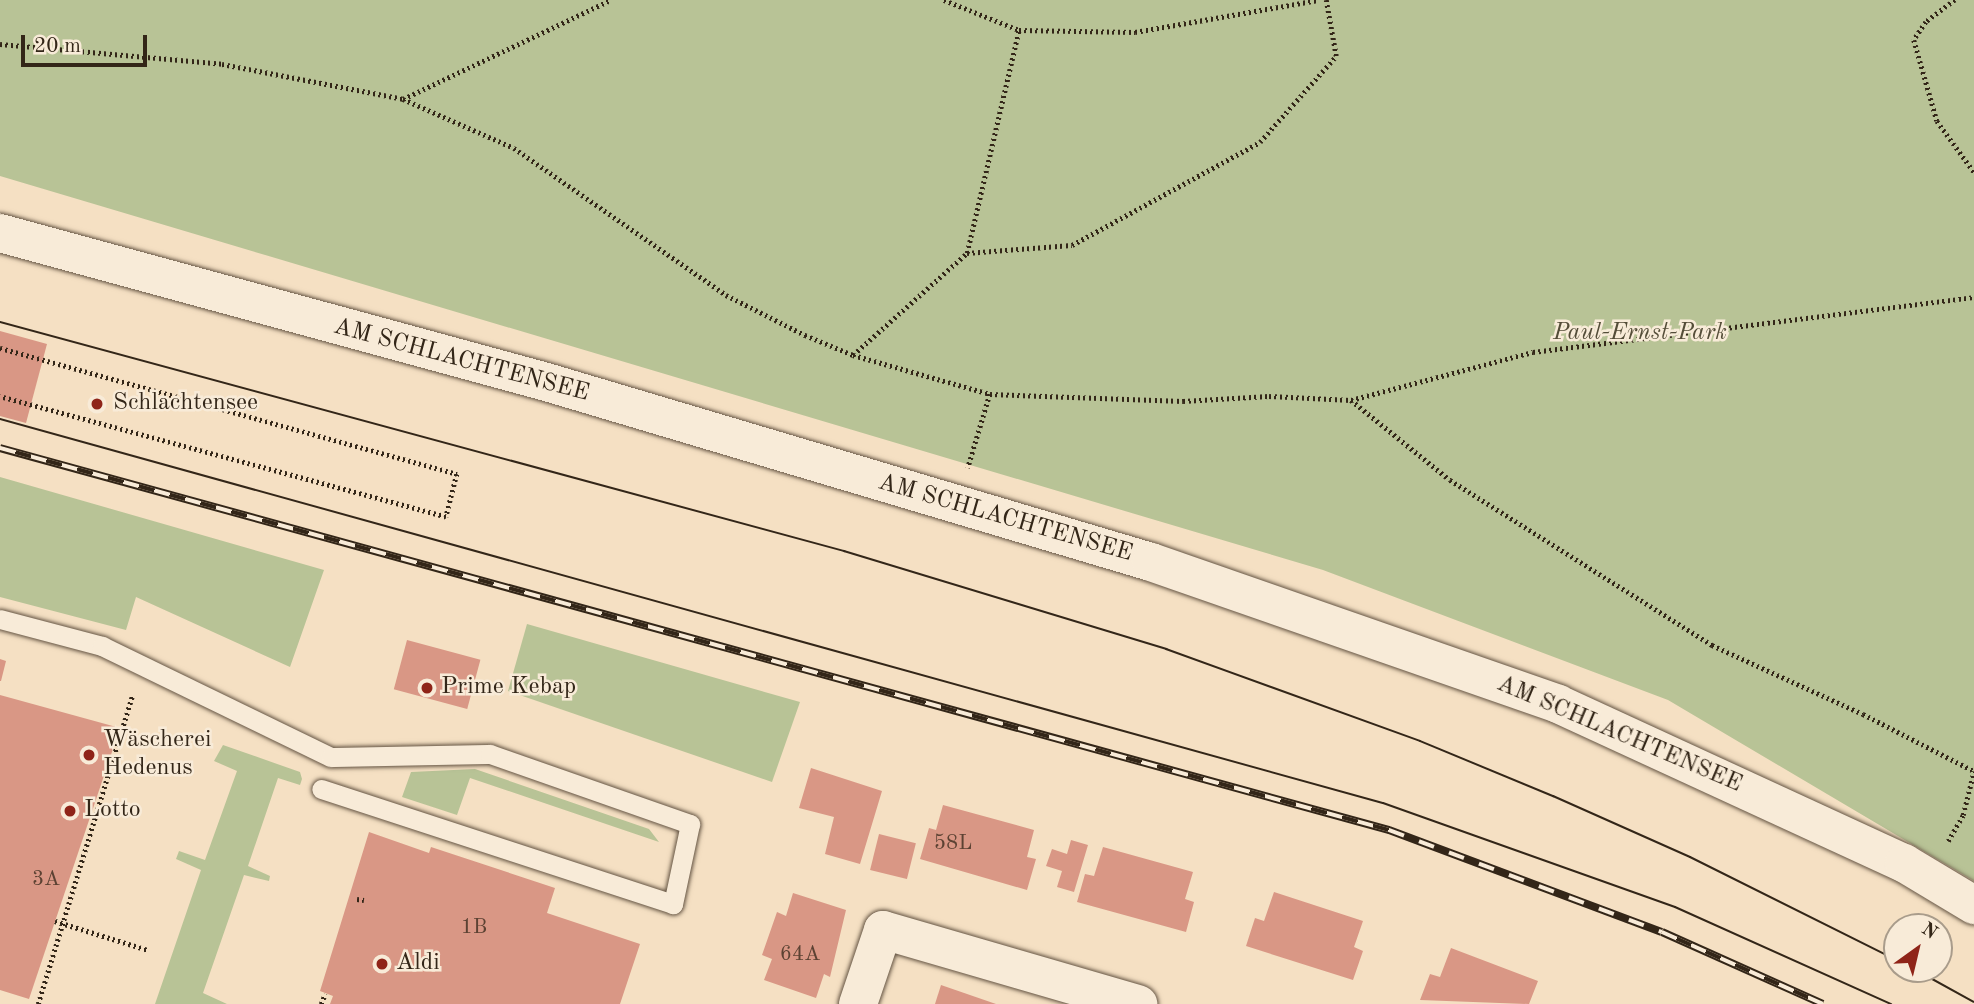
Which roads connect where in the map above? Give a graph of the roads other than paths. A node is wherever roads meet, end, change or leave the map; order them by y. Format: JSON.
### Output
{"nodes":[{"id":1,"x":0,"y":233,"type":"edge"},
{"id":2,"x":0,"y":618,"type":"edge"},
{"id":3,"x":321,"y":789,"type":"dead end"},
{"id":4,"x":1974,"y":905,"type":"edge"},
{"id":5,"x":858,"y":1004,"type":"edge"},
{"id":6,"x":1138,"y":1004,"type":"edge"}],
"edges":[{"from":1,"to":4,"type":"street","name":"AM SCHLACHTENSEE"},
{"from":2,"to":3,"type":"lane"},
{"from":5,"to":6,"type":"street"}]}
